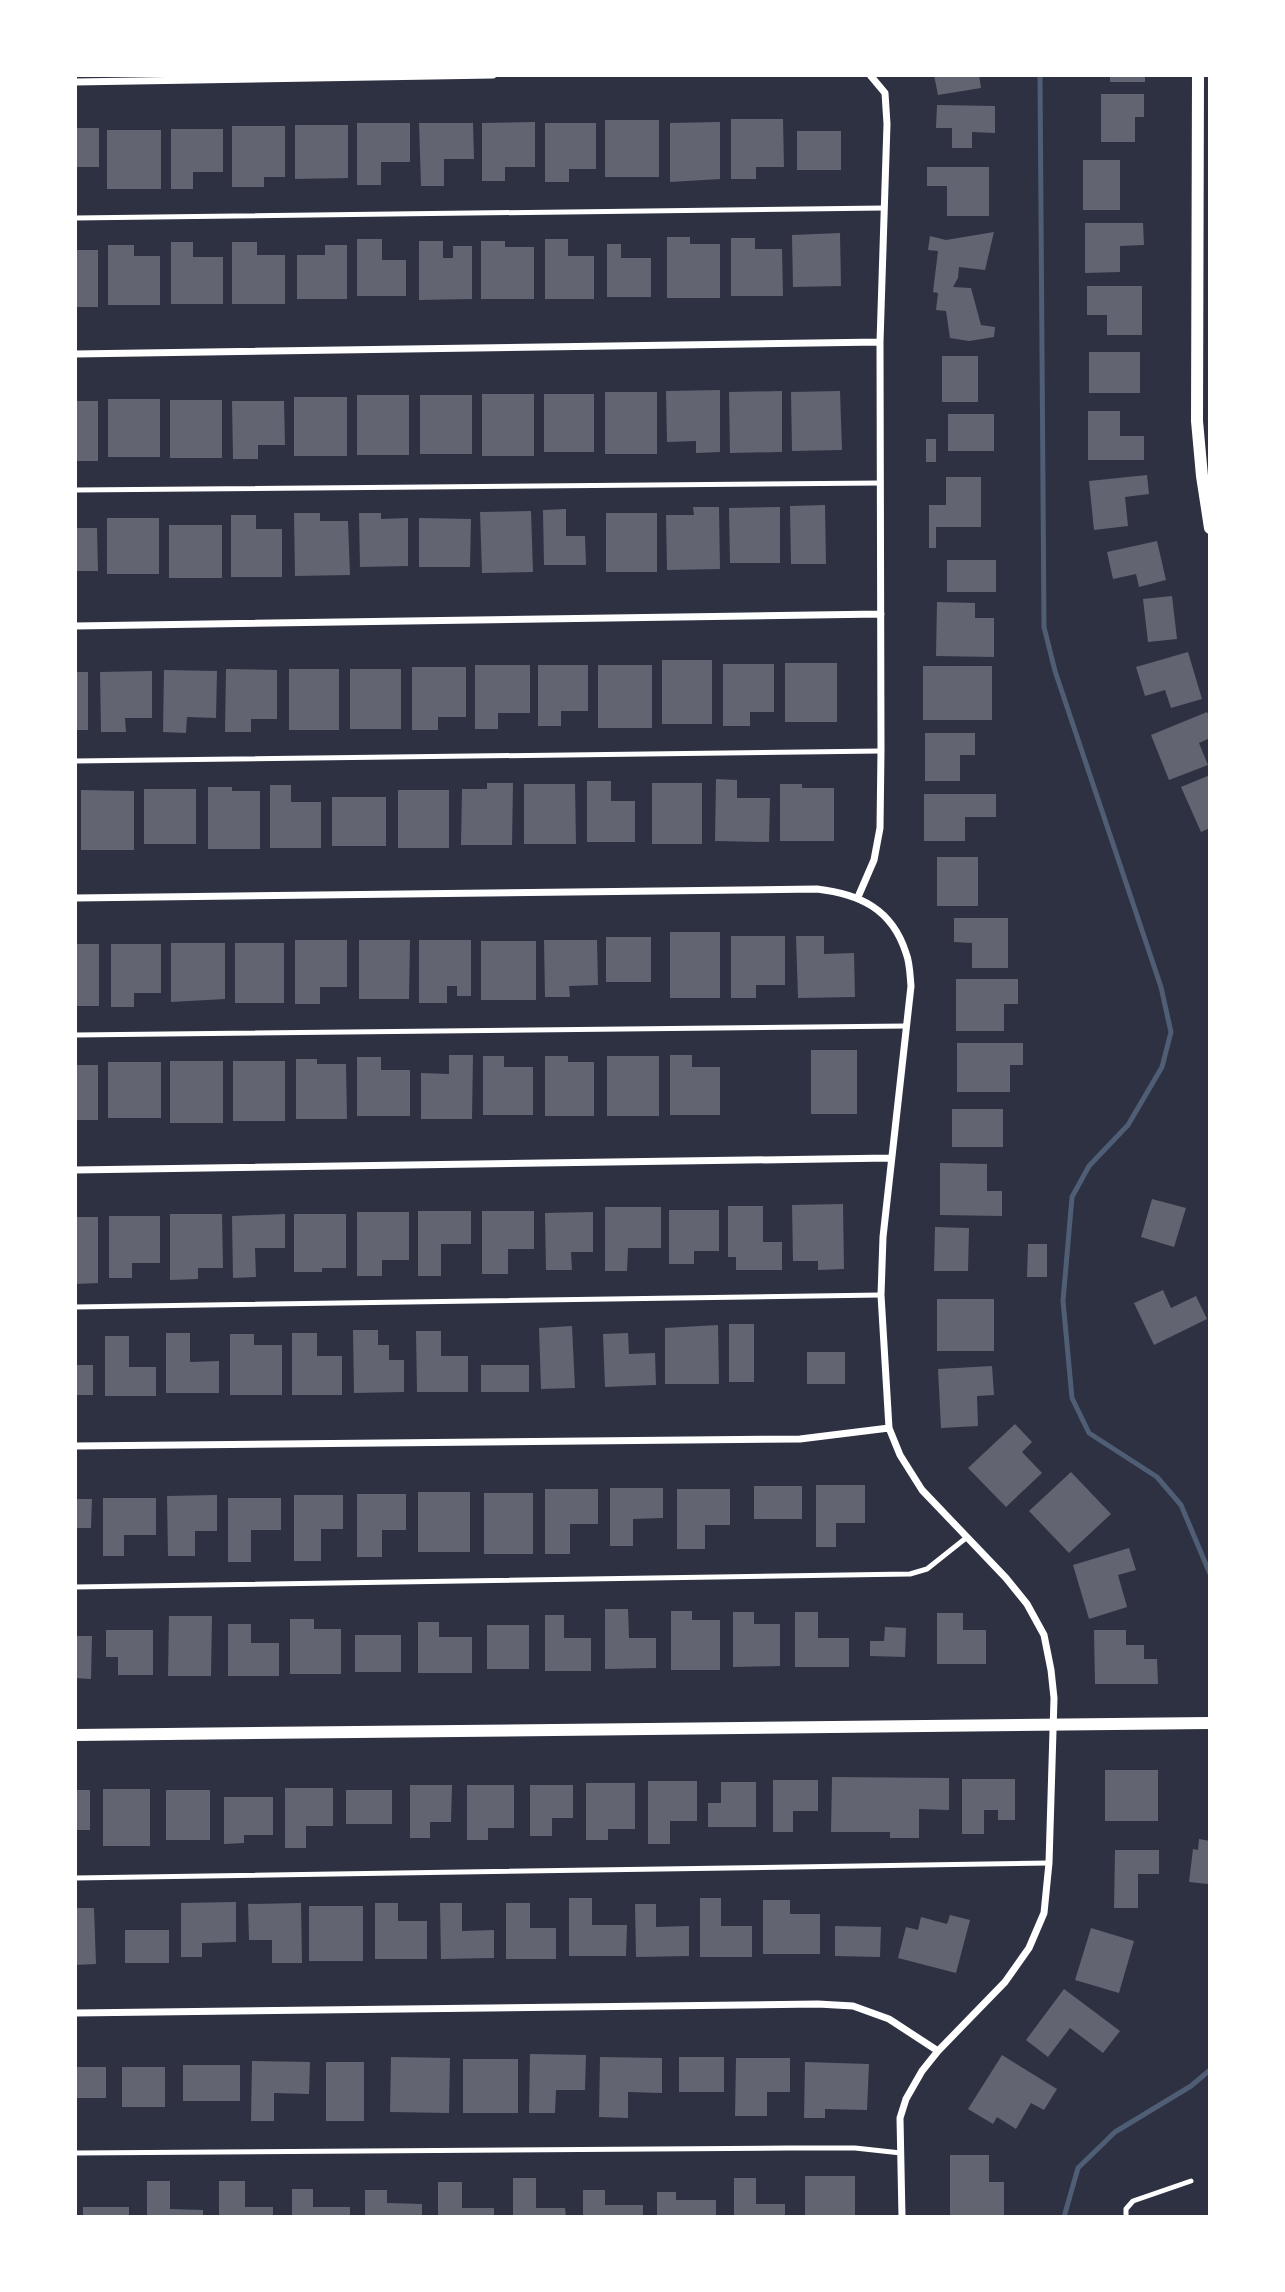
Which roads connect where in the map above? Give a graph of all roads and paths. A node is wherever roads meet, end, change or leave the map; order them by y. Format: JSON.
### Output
{"nodes":[{"id":1,"x":493,"y":75,"type":"edge"},
{"id":2,"x":870,"y":75,"type":"edge"},
{"id":3,"x":1198,"y":75,"type":"edge"},
{"id":4,"x":75,"y":82,"type":"edge"},
{"id":5,"x":1204,"y":178,"type":"edge"},
{"id":6,"x":884,"y":208,"type":"junction"},
{"id":7,"x":75,"y":218,"type":"edge"},
{"id":8,"x":880,"y":342,"type":"junction"},
{"id":9,"x":75,"y":354,"type":"edge"},
{"id":10,"x":1206,"y":475,"type":"edge"},
{"id":11,"x":881,"y":483,"type":"junction"},
{"id":12,"x":75,"y":490,"type":"edge"},
{"id":13,"x":1210,"y":528,"type":"edge"},
{"id":14,"x":881,"y":614,"type":"junction"},
{"id":15,"x":75,"y":626,"type":"edge"},
{"id":16,"x":881,"y":751,"type":"junction"},
{"id":17,"x":75,"y":761,"type":"edge"},
{"id":18,"x":858,"y":897,"type":"junction"},
{"id":19,"x":75,"y":898,"type":"edge"},
{"id":20,"x":907,"y":1026,"type":"junction"},
{"id":21,"x":75,"y":1035,"type":"edge"},
{"id":22,"x":890,"y":1158,"type":"junction"},
{"id":23,"x":75,"y":1170,"type":"edge"},
{"id":24,"x":881,"y":1295,"type":"junction"},
{"id":25,"x":75,"y":1307,"type":"edge"},
{"id":26,"x":889,"y":1427,"type":"junction"},
{"id":27,"x":75,"y":1446,"type":"edge"},
{"id":28,"x":966,"y":1538,"type":"junction"},
{"id":29,"x":75,"y":1587,"type":"edge"},
{"id":30,"x":1210,"y":1723,"type":"edge"},
{"id":31,"x":1053,"y":1725,"type":"junction"},
{"id":32,"x":75,"y":1735,"type":"edge"},
{"id":33,"x":1049,"y":1863,"type":"junction"},
{"id":34,"x":75,"y":1878,"type":"edge"},
{"id":35,"x":75,"y":2013,"type":"edge"},
{"id":36,"x":938,"y":2051,"type":"junction"},
{"id":37,"x":75,"y":2153,"type":"edge"},
{"id":38,"x":901,"y":2153,"type":"junction"},
{"id":39,"x":1191,"y":2182,"type":"dead end"},
{"id":40,"x":902,"y":2217,"type":"edge"},
{"id":41,"x":1126,"y":2217,"type":"edge"}],
"edges":[{"from":1,"to":4,"type":"street"},
{"from":2,"to":6,"type":"street"},
{"from":3,"to":5,"type":"street"},
{"from":5,"to":10,"type":"street"},
{"from":6,"to":7,"type":"lane"},
{"from":6,"to":8,"type":"street"},
{"from":8,"to":9,"type":"street"},
{"from":8,"to":11,"type":"street"},
{"from":10,"to":13,"type":"street"},
{"from":11,"to":12,"type":"lane"},
{"from":11,"to":14,"type":"street"},
{"from":14,"to":15,"type":"street"},
{"from":14,"to":16,"type":"street"},
{"from":16,"to":17,"type":"lane"},
{"from":16,"to":18,"type":"street"},
{"from":18,"to":19,"type":"street"},
{"from":18,"to":20,"type":"street"},
{"from":20,"to":21,"type":"lane"},
{"from":20,"to":22,"type":"street"},
{"from":22,"to":23,"type":"street"},
{"from":22,"to":24,"type":"street"},
{"from":24,"to":25,"type":"lane"},
{"from":24,"to":26,"type":"street"},
{"from":26,"to":27,"type":"street"},
{"from":26,"to":28,"type":"street"},
{"from":28,"to":29,"type":"lane"},
{"from":28,"to":31,"type":"street"},
{"from":30,"to":31,"type":"street"},
{"from":31,"to":32,"type":"street"},
{"from":31,"to":33,"type":"street"},
{"from":33,"to":34,"type":"lane"},
{"from":33,"to":36,"type":"street"},
{"from":35,"to":36,"type":"street"},
{"from":36,"to":38,"type":"street"},
{"from":37,"to":38,"type":"lane"},
{"from":38,"to":40,"type":"street"},
{"from":39,"to":41,"type":"lane"}]}
